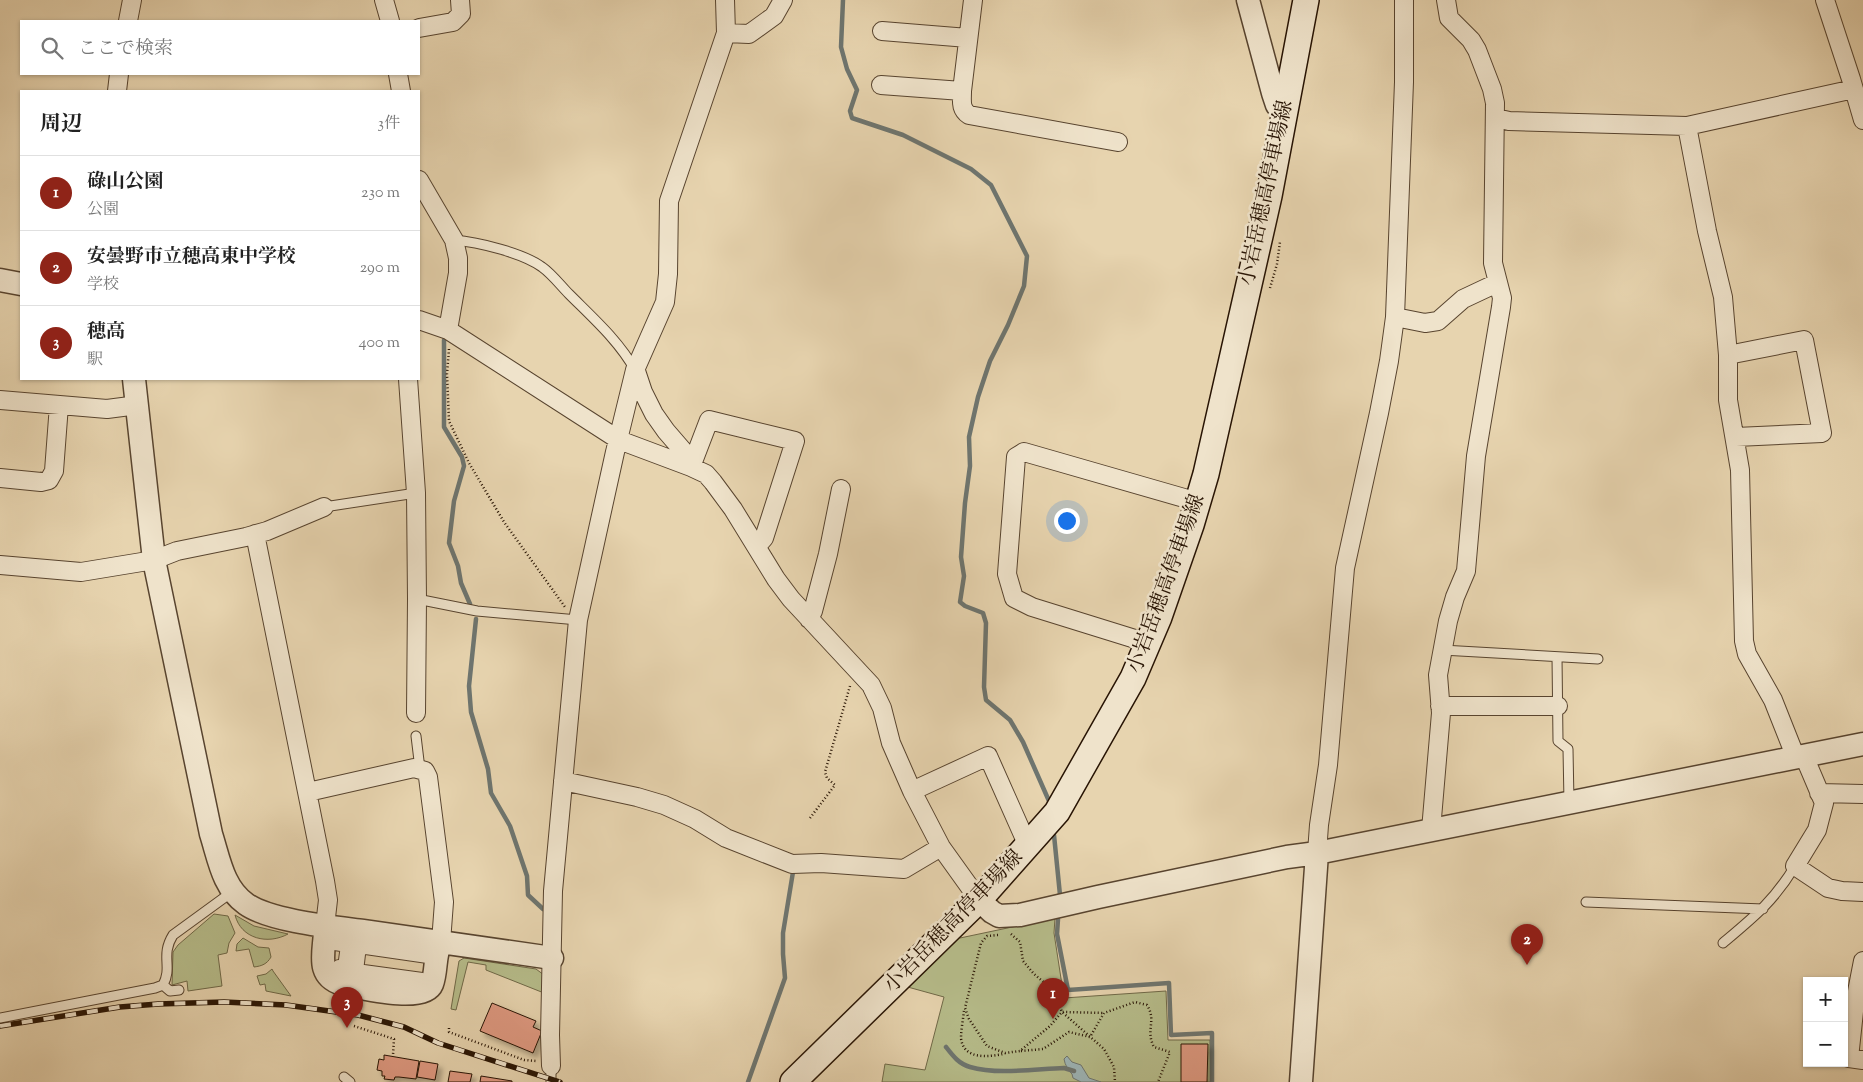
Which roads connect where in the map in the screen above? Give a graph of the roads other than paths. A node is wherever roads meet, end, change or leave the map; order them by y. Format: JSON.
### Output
{"nodes":[{"id":1,"x":132,"y":0,"type":"edge"},
{"id":2,"x":384,"y":0,"type":"edge"},
{"id":3,"x":460,"y":0,"type":"edge"},
{"id":4,"x":725,"y":0,"type":"edge"},
{"id":5,"x":783,"y":0,"type":"edge"},
{"id":6,"x":973,"y":0,"type":"edge"},
{"id":7,"x":1248,"y":0,"type":"edge"},
{"id":8,"x":1306,"y":0,"type":"edge"},
{"id":9,"x":1404,"y":0,"type":"edge"},
{"id":10,"x":1446,"y":0,"type":"edge"},
{"id":11,"x":1825,"y":0,"type":"edge"},
{"id":12,"x":128,"y":20,"type":"edge"},
{"id":13,"x":390,"y":20,"type":"edge"},
{"id":14,"x":420,"y":28,"type":"edge"},
{"id":15,"x":882,"y":32,"type":"dead end"},
{"id":16,"x":726,"y":33,"type":"junction"},
{"id":17,"x":968,"y":38,"type":"junction"},
{"id":18,"x":119,"y":75,"type":"edge"},
{"id":19,"x":398,"y":75,"type":"edge"},
{"id":20,"x":1856,"y":81,"type":"edge"},
{"id":21,"x":881,"y":85,"type":"dead end"},
{"id":22,"x":116,"y":90,"type":"edge"},
{"id":23,"x":401,"y":90,"type":"edge"},
{"id":24,"x":962,"y":91,"type":"junction"},
{"id":25,"x":1285,"y":109,"type":"junction"},
{"id":26,"x":1496,"y":118,"type":"junction"},
{"id":27,"x":1863,"y":120,"type":"edge"},
{"id":28,"x":1687,"y":126,"type":"junction"},
{"id":29,"x":1118,"y":142,"type":"dead end"},
{"id":30,"x":420,"y":182,"type":"edge"},
{"id":31,"x":454,"y":240,"type":"junction"},
{"id":32,"x":0,"y":280,"type":"edge"},
{"id":33,"x":1497,"y":283,"type":"junction"},
{"id":34,"x":20,"y":284,"type":"edge"},
{"id":35,"x":1395,"y":317,"type":"junction"},
{"id":36,"x":420,"y":320,"type":"edge"},
{"id":37,"x":448,"y":330,"type":"junction"},
{"id":38,"x":1728,"y":355,"type":"junction"},
{"id":39,"x":635,"y":370,"type":"junction"},
{"id":40,"x":134,"y":380,"type":"edge"},
{"id":41,"x":408,"y":380,"type":"edge"},
{"id":42,"x":0,"y":400,"type":"edge"},
{"id":43,"x":59,"y":405,"type":"junction"},
{"id":44,"x":137,"y":407,"type":"junction"},
{"id":45,"x":1736,"y":437,"type":"junction"},
{"id":46,"x":619,"y":440,"type":"junction"},
{"id":47,"x":692,"y":467,"type":"junction"},
{"id":48,"x":0,"y":478,"type":"edge"},
{"id":49,"x":841,"y":489,"type":"dead end"},
{"id":50,"x":416,"y":493,"type":"junction"},
{"id":51,"x":1198,"y":502,"type":"junction"},
{"id":52,"x":324,"y":507,"type":"joint"},
{"id":53,"x":255,"y":534,"type":"junction"},
{"id":54,"x":757,"y":546,"type":"junction"},
{"id":55,"x":154,"y":560,"type":"junction"},
{"id":56,"x":0,"y":565,"type":"edge"},
{"id":57,"x":417,"y":599,"type":"junction"},
{"id":58,"x":809,"y":619,"type":"junction"},
{"id":59,"x":576,"y":620,"type":"junction"},
{"id":60,"x":1148,"y":643,"type":"junction"},
{"id":61,"x":1442,"y":650,"type":"junction"},
{"id":62,"x":1557,"y":657,"type":"junction"},
{"id":63,"x":1598,"y":659,"type":"dead end"},
{"id":64,"x":1440,"y":706,"type":"junction"},
{"id":65,"x":1558,"y":706,"type":"junction"},
{"id":66,"x":416,"y":713,"type":"dead end"},
{"id":67,"x":416,"y":736,"type":"dead end"},
{"id":68,"x":1863,"y":744,"type":"edge"},
{"id":69,"x":1800,"y":757,"type":"junction"},
{"id":70,"x":420,"y":769,"type":"junction"},
{"id":71,"x":563,"y":781,"type":"junction"},
{"id":72,"x":912,"y":791,"type":"junction"},
{"id":73,"x":308,"y":792,"type":"junction"},
{"id":74,"x":1820,"y":793,"type":"junction"},
{"id":75,"x":1863,"y":794,"type":"edge"},
{"id":76,"x":1569,"y":803,"type":"junction"},
{"id":77,"x":1431,"y":830,"type":"junction"},
{"id":78,"x":1028,"y":846,"type":"junction"},
{"id":79,"x":940,"y":847,"type":"junction"},
{"id":80,"x":1317,"y":853,"type":"junction"},
{"id":81,"x":1795,"y":866,"type":"junction"},
{"id":82,"x":232,"y":892,"type":"junction"},
{"id":83,"x":1863,"y":892,"type":"edge"},
{"id":84,"x":978,"y":900,"type":"junction"},
{"id":85,"x":1586,"y":902,"type":"dead end"},
{"id":86,"x":1763,"y":909,"type":"junction"},
{"id":87,"x":325,"y":926,"type":"junction"},
{"id":88,"x":1723,"y":943,"type":"dead end"},
{"id":89,"x":434,"y":947,"type":"junction"},
{"id":90,"x":552,"y":958,"type":"junction"},
{"id":91,"x":1863,"y":961,"type":"edge"},
{"id":92,"x":163,"y":985,"type":"junction"},
{"id":93,"x":179,"y":990,"type":"dead end"},
{"id":94,"x":0,"y":1018,"type":"edge"},
{"id":95,"x":1863,"y":1060,"type":"edge"},
{"id":96,"x":551,"y":1070,"type":"edge"},
{"id":97,"x":793,"y":1082,"type":"edge"},
{"id":98,"x":1301,"y":1082,"type":"edge"}],
"edges":[{"from":1,"to":12,"type":"street"},
{"from":2,"to":13,"type":"street"},
{"from":3,"to":14,"type":"street"},
{"from":4,"to":16,"type":"street"},
{"from":5,"to":16,"type":"street"},
{"from":6,"to":17,"type":"street"},
{"from":7,"to":25,"type":"street"},
{"from":8,"to":25,"type":"main road","name":"小岩岳穂高停車場線"},
{"from":9,"to":35,"type":"street"},
{"from":10,"to":26,"type":"street"},
{"from":11,"to":20,"type":"street"},
{"from":15,"to":17,"type":"street"},
{"from":16,"to":39,"type":"street"},
{"from":17,"to":24,"type":"street"},
{"from":18,"to":22,"type":"street"},
{"from":19,"to":23,"type":"street"},
{"from":20,"to":27,"type":"street"},
{"from":20,"to":28,"type":"street"},
{"from":21,"to":24,"type":"street"},
{"from":24,"to":29,"type":"street"},
{"from":25,"to":51,"type":"main road","name":"小岩岳穂高停車場線"},
{"from":26,"to":28,"type":"street"},
{"from":26,"to":33,"type":"street"},
{"from":28,"to":38,"type":"street"},
{"from":30,"to":31,"type":"street"},
{"from":31,"to":37,"type":"street"},
{"from":31,"to":39,"type":"lane"},
{"from":32,"to":34,"type":"street"},
{"from":33,"to":35,"type":"street"},
{"from":33,"to":61,"type":"street"},
{"from":35,"to":80,"type":"street"},
{"from":36,"to":37,"type":"street"},
{"from":37,"to":46,"type":"street"},
{"from":38,"to":45,"type":"street"},
{"from":38,"to":45,"type":"street"},
{"from":39,"to":46,"type":"street"},
{"from":39,"to":47,"type":"street"},
{"from":40,"to":44,"type":"street"},
{"from":41,"to":50,"type":"street"},
{"from":42,"to":43,"type":"street"},
{"from":43,"to":44,"type":"street"},
{"from":43,"to":48,"type":"street"},
{"from":44,"to":55,"type":"street"},
{"from":45,"to":69,"type":"street"},
{"from":46,"to":47,"type":"street"},
{"from":46,"to":59,"type":"street"},
{"from":47,"to":54,"type":"street"},
{"from":47,"to":54,"type":"street"},
{"from":49,"to":58,"type":"street"},
{"from":50,"to":52,"type":"lane"},
{"from":50,"to":57,"type":"street"},
{"from":51,"to":60,"type":"main road","name":"小岩岳穂高停車場線"},
{"from":51,"to":60,"type":"street"},
{"from":52,"to":53,"type":"street"},
{"from":53,"to":55,"type":"street"},
{"from":53,"to":73,"type":"street"},
{"from":54,"to":58,"type":"street"},
{"from":55,"to":56,"type":"street"},
{"from":55,"to":82,"type":"street"},
{"from":57,"to":59,"type":"lane"},
{"from":57,"to":66,"type":"street"},
{"from":58,"to":72,"type":"street"},
{"from":59,"to":71,"type":"street"},
{"from":60,"to":78,"type":"main road","name":"小岩岳穂高停車場線"},
{"from":61,"to":62,"type":"lane"},
{"from":61,"to":64,"type":"street"},
{"from":62,"to":63,"type":"lane"},
{"from":62,"to":65,"type":"lane"},
{"from":64,"to":65,"type":"street"},
{"from":64,"to":77,"type":"street"},
{"from":65,"to":76,"type":"lane"},
{"from":67,"to":70,"type":"lane"},
{"from":68,"to":69,"type":"street"},
{"from":69,"to":74,"type":"street"},
{"from":69,"to":76,"type":"street"},
{"from":70,"to":73,"type":"street"},
{"from":70,"to":89,"type":"street"},
{"from":71,"to":79,"type":"street"},
{"from":71,"to":90,"type":"street"},
{"from":72,"to":78,"type":"street"},
{"from":72,"to":79,"type":"street"},
{"from":73,"to":87,"type":"street"},
{"from":74,"to":75,"type":"street"},
{"from":74,"to":81,"type":"street"},
{"from":76,"to":77,"type":"street"},
{"from":77,"to":80,"type":"street"},
{"from":78,"to":84,"type":"main road","name":"小岩岳穂高停車場線"},
{"from":79,"to":84,"type":"street"},
{"from":80,"to":84,"type":"street"},
{"from":80,"to":98,"type":"street"},
{"from":81,"to":83,"type":"street"},
{"from":81,"to":86,"type":"lane"},
{"from":82,"to":87,"type":"street"},
{"from":82,"to":92,"type":"lane"},
{"from":84,"to":97,"type":"main road","name":"小岩岳穂高停車場線"},
{"from":85,"to":86,"type":"lane"},
{"from":86,"to":88,"type":"lane"},
{"from":87,"to":89,"type":"street"},
{"from":87,"to":89,"type":"street"},
{"from":89,"to":89,"type":"street"},
{"from":89,"to":90,"type":"street"},
{"from":90,"to":96,"type":"street"},
{"from":91,"to":95,"type":"street"},
{"from":92,"to":93,"type":"lane"},
{"from":92,"to":94,"type":"lane"}]}
